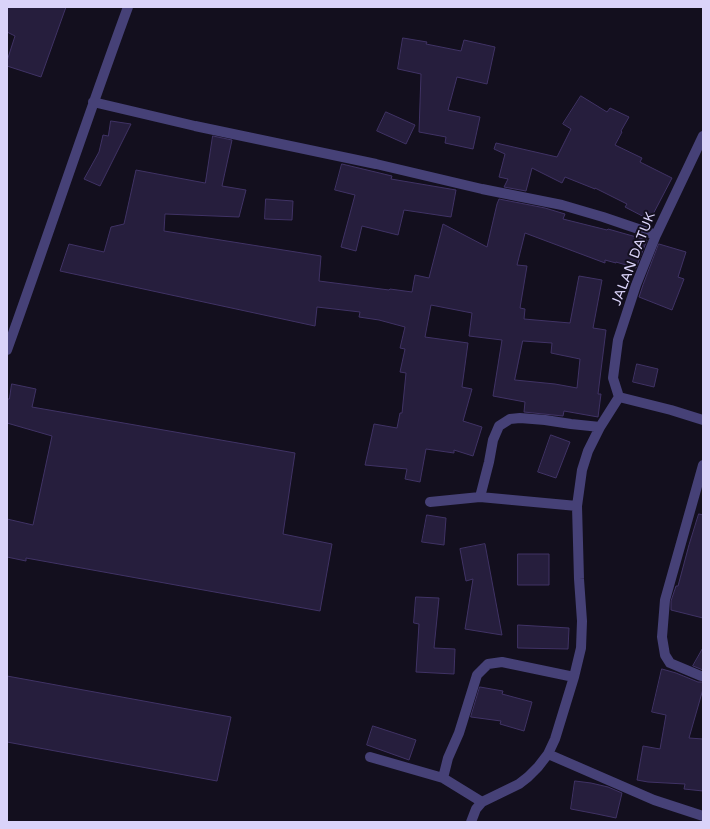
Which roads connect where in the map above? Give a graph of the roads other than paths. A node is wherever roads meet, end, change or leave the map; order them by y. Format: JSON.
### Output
{"nodes":[{"id":1,"x":128,"y":7,"type":"edge"},
{"id":2,"x":93,"y":102,"type":"junction"},
{"id":3,"x":703,"y":136,"type":"edge"},
{"id":4,"x":656,"y":235,"type":"junction"},
{"id":5,"x":7,"y":350,"type":"edge"},
{"id":6,"x":619,"y":397,"type":"junction"},
{"id":7,"x":703,"y":420,"type":"edge"},
{"id":8,"x":600,"y":427,"type":"junction"},
{"id":9,"x":703,"y":464,"type":"edge"},
{"id":10,"x":480,"y":497,"type":"junction"},
{"id":11,"x":430,"y":502,"type":"dead end"},
{"id":12,"x":577,"y":506,"type":"junction"},
{"id":13,"x":701,"y":676,"type":"dead end"},
{"id":14,"x":574,"y":677,"type":"junction"},
{"id":15,"x":548,"y":754,"type":"junction"},
{"id":16,"x":370,"y":757,"type":"dead end"},
{"id":17,"x":442,"y":778,"type":"junction"},
{"id":18,"x":482,"y":802,"type":"junction"},
{"id":19,"x":703,"y":816,"type":"edge"},
{"id":20,"x":471,"y":822,"type":"edge"}],
"edges":[{"from":1,"to":2,"type":"street"},
{"from":2,"to":4,"type":"street"},
{"from":2,"to":5,"type":"street"},
{"from":3,"to":4,"type":"street","name":"JALAN DATUK"},
{"from":4,"to":6,"type":"street","name":"JALAN DATUK"},
{"from":6,"to":7,"type":"street"},
{"from":6,"to":8,"type":"street"},
{"from":8,"to":10,"type":"street"},
{"from":8,"to":12,"type":"street"},
{"from":9,"to":13,"type":"street"},
{"from":10,"to":11,"type":"street"},
{"from":10,"to":12,"type":"street"},
{"from":12,"to":14,"type":"street"},
{"from":14,"to":15,"type":"street"},
{"from":14,"to":17,"type":"street"},
{"from":15,"to":18,"type":"street"},
{"from":15,"to":19,"type":"street"},
{"from":16,"to":17,"type":"street"},
{"from":17,"to":18,"type":"street"},
{"from":18,"to":20,"type":"street"}]}
